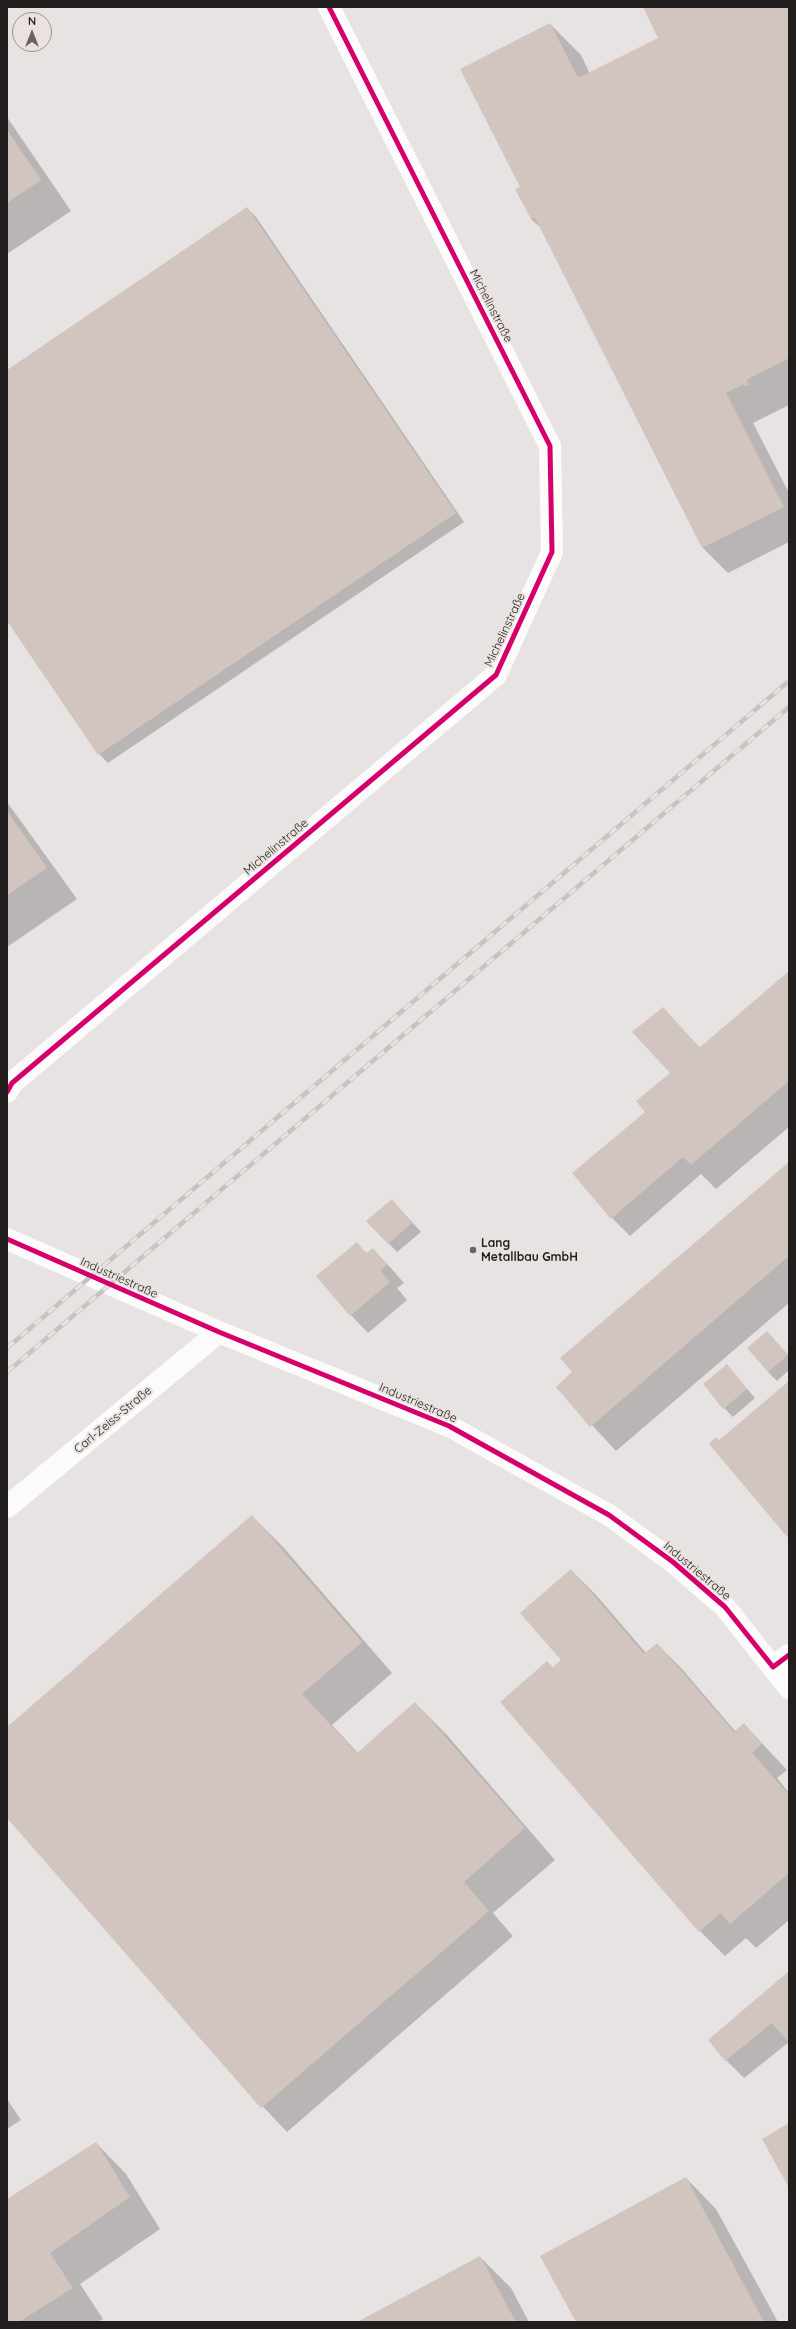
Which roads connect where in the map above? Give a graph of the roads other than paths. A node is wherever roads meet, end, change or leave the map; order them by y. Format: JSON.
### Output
{"nodes":[{"id":1,"x":329,"y":7,"type":"edge"},
{"id":2,"x":7,"y":1092,"type":"edge"},
{"id":3,"x":7,"y":1239,"type":"edge"},
{"id":4,"x":219,"y":1332,"type":"junction"},
{"id":5,"x":7,"y":1507,"type":"edge"},
{"id":6,"x":781,"y":1661,"type":"edge"},
{"id":7,"x":789,"y":1688,"type":"edge"}],
"edges":[{"from":1,"to":2,"type":"street","name":"Michelinstraße"},
{"from":3,"to":4,"type":"street","name":"Industriestraße"},
{"from":4,"to":5,"type":"street","name":"Carl-Zeiss-Straße"},
{"from":4,"to":6,"type":"street","name":"Industriestraße"},
{"from":6,"to":7,"type":"street","name":"Industriestraße"}]}
